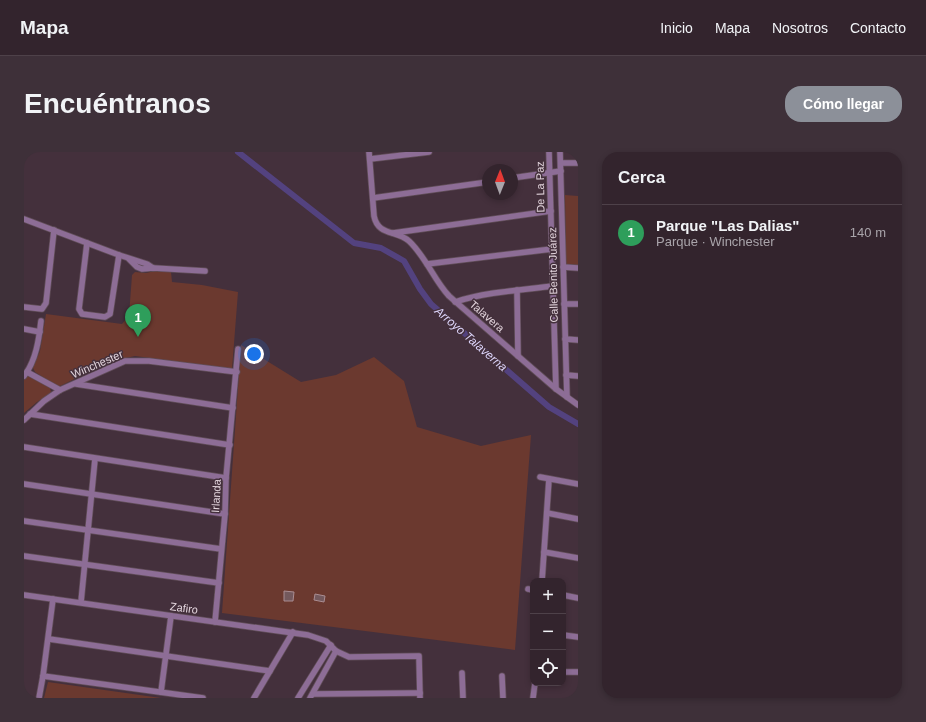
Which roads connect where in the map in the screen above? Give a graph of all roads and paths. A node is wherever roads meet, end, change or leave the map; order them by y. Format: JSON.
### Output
{"nodes":[{"id":1,"x":369,"y":152,"type":"edge"},
{"id":2,"x":429,"y":152,"type":"edge"},
{"id":3,"x":549,"y":152,"type":"edge"},
{"id":4,"x":560,"y":152,"type":"edge"},
{"id":5,"x":370,"y":159,"type":"junction"},
{"id":6,"x":561,"y":163,"type":"junction"},
{"id":7,"x":578,"y":163,"type":"edge"},
{"id":8,"x":561,"y":171,"type":"junction"},
{"id":9,"x":550,"y":173,"type":"junction"},
{"id":10,"x":518,"y":177,"type":"edge"},
{"id":11,"x":482,"y":183,"type":"edge"},
{"id":12,"x":373,"y":198,"type":"junction"},
{"id":13,"x":551,"y":211,"type":"junction"},
{"id":14,"x":24,"y":219,"type":"edge"},
{"id":15,"x":54,"y":230,"type":"junction"},
{"id":16,"x":393,"y":233,"type":"junction"},
{"id":17,"x":87,"y":243,"type":"junction"},
{"id":18,"x":552,"y":249,"type":"junction"},
{"id":19,"x":119,"y":255,"type":"junction"},
{"id":20,"x":427,"y":264,"type":"junction"},
{"id":21,"x":563,"y":267,"type":"junction"},
{"id":22,"x":578,"y":268,"type":"edge"},
{"id":23,"x":205,"y":271,"type":"dead end"},
{"id":24,"x":553,"y":286,"type":"junction"},
{"id":25,"x":517,"y":290,"type":"junction"},
{"id":26,"x":456,"y":302,"type":"junction"},
{"id":27,"x":564,"y":304,"type":"junction"},
{"id":28,"x":578,"y":304,"type":"edge"},
{"id":29,"x":24,"y":307,"type":"edge"},
{"id":30,"x":42,"y":321,"type":"dead end"},
{"id":31,"x":24,"y":329,"type":"edge"},
{"id":32,"x":40,"y":332,"type":"junction"},
{"id":33,"x":565,"y":339,"type":"junction"},
{"id":34,"x":578,"y":340,"type":"edge"},
{"id":35,"x":238,"y":349,"type":"dead end"},
{"id":36,"x":518,"y":356,"type":"junction"},
{"id":37,"x":26,"y":371,"type":"edge"},
{"id":38,"x":237,"y":372,"type":"junction"},
{"id":39,"x":566,"y":375,"type":"junction"},
{"id":40,"x":578,"y":376,"type":"edge"},
{"id":41,"x":76,"y":384,"type":"junction"},
{"id":42,"x":556,"y":389,"type":"junction"},
{"id":43,"x":60,"y":390,"type":"junction"},
{"id":44,"x":567,"y":397,"type":"junction"},
{"id":45,"x":578,"y":405,"type":"edge"},
{"id":46,"x":233,"y":408,"type":"junction"},
{"id":47,"x":30,"y":414,"type":"junction"},
{"id":48,"x":24,"y":420,"type":"edge"},
{"id":49,"x":230,"y":445,"type":"junction"},
{"id":50,"x":24,"y":447,"type":"edge"},
{"id":51,"x":95,"y":459,"type":"junction"},
{"id":52,"x":540,"y":477,"type":"dead end"},
{"id":53,"x":226,"y":478,"type":"junction"},
{"id":54,"x":549,"y":479,"type":"junction"},
{"id":55,"x":24,"y":484,"type":"edge"},
{"id":56,"x":578,"y":484,"type":"edge"},
{"id":57,"x":91,"y":495,"type":"junction"},
{"id":58,"x":547,"y":513,"type":"junction"},
{"id":59,"x":225,"y":514,"type":"junction"},
{"id":60,"x":578,"y":519,"type":"edge"},
{"id":61,"x":24,"y":521,"type":"edge"},
{"id":62,"x":88,"y":530,"type":"junction"},
{"id":63,"x":221,"y":549,"type":"junction"},
{"id":64,"x":544,"y":552,"type":"junction"},
{"id":65,"x":24,"y":556,"type":"edge"},
{"id":66,"x":578,"y":558,"type":"edge"},
{"id":67,"x":85,"y":565,"type":"junction"},
{"id":68,"x":542,"y":578,"type":"edge"},
{"id":69,"x":219,"y":583,"type":"junction"},
{"id":70,"x":24,"y":595,"type":"edge"},
{"id":71,"x":566,"y":596,"type":"edge"},
{"id":72,"x":578,"y":598,"type":"edge"},
{"id":73,"x":53,"y":599,"type":"junction"},
{"id":74,"x":81,"y":602,"type":"junction"},
{"id":75,"x":171,"y":616,"type":"junction"},
{"id":76,"x":215,"y":622,"type":"junction"},
{"id":77,"x":293,"y":632,"type":"junction"},
{"id":78,"x":566,"y":635,"type":"edge"},
{"id":79,"x":578,"y":637,"type":"edge"},
{"id":80,"x":49,"y":639,"type":"junction"},
{"id":81,"x":331,"y":645,"type":"junction"},
{"id":82,"x":336,"y":651,"type":"junction"},
{"id":83,"x":167,"y":656,"type":"junction"},
{"id":84,"x":270,"y":671,"type":"junction"},
{"id":85,"x":566,"y":672,"type":"edge"},
{"id":86,"x":578,"y":672,"type":"edge"},
{"id":87,"x":462,"y":673,"type":"dead end"},
{"id":88,"x":43,"y":676,"type":"junction"},
{"id":89,"x":502,"y":676,"type":"dead end"},
{"id":90,"x":535,"y":686,"type":"edge"},
{"id":91,"x":161,"y":692,"type":"junction"},
{"id":92,"x":311,"y":696,"type":"edge"},
{"id":93,"x":420,"y":696,"type":"edge"},
{"id":94,"x":39,"y":698,"type":"edge"},
{"id":95,"x":203,"y":698,"type":"edge"},
{"id":96,"x":254,"y":698,"type":"edge"},
{"id":97,"x":298,"y":698,"type":"edge"},
{"id":98,"x":463,"y":698,"type":"edge"},
{"id":99,"x":503,"y":698,"type":"edge"},
{"id":100,"x":534,"y":698,"type":"edge"}],
"edges":[{"from":1,"to":5,"type":"street","name":"Talavera"},
{"from":2,"to":5,"type":"street"},
{"from":3,"to":9,"type":"street","name":"De La Paz"},
{"from":4,"to":6,"type":"street","name":"Calle Benito Juárez"},
{"from":5,"to":12,"type":"street","name":"Talavera"},
{"from":6,"to":7,"type":"street"},
{"from":6,"to":8,"type":"street","name":"Calle Benito Juárez"},
{"from":8,"to":9,"type":"street"},
{"from":8,"to":21,"type":"street","name":"Calle Benito Juárez"},
{"from":9,"to":10,"type":"street"},
{"from":9,"to":13,"type":"street","name":"De La Paz"},
{"from":11,"to":12,"type":"street"},
{"from":12,"to":16,"type":"street","name":"Talavera"},
{"from":13,"to":16,"type":"street"},
{"from":13,"to":18,"type":"street","name":"De La Paz"},
{"from":14,"to":15,"type":"street"},
{"from":15,"to":17,"type":"street"},
{"from":15,"to":29,"type":"street"},
{"from":16,"to":20,"type":"street","name":"Talavera"},
{"from":17,"to":19,"type":"street"},
{"from":17,"to":19,"type":"street"},
{"from":18,"to":20,"type":"street"},
{"from":18,"to":24,"type":"street","name":"De La Paz"},
{"from":19,"to":23,"type":"street"},
{"from":20,"to":26,"type":"street","name":"Talavera"},
{"from":21,"to":22,"type":"street"},
{"from":21,"to":27,"type":"street","name":"Calle Benito Juárez"},
{"from":24,"to":25,"type":"street"},
{"from":24,"to":42,"type":"street","name":"De La Paz"},
{"from":25,"to":26,"type":"street"},
{"from":25,"to":36,"type":"street"},
{"from":26,"to":36,"type":"street","name":"Talavera"},
{"from":27,"to":28,"type":"street"},
{"from":27,"to":33,"type":"street","name":"Calle Benito Juárez"},
{"from":30,"to":32,"type":"street"},
{"from":31,"to":32,"type":"street"},
{"from":32,"to":37,"type":"street"},
{"from":33,"to":34,"type":"street"},
{"from":33,"to":39,"type":"street","name":"Calle Benito Juárez"},
{"from":35,"to":38,"type":"street","name":"Irlanda"},
{"from":36,"to":42,"type":"street","name":"Talavera"},
{"from":37,"to":43,"type":"street"},
{"from":38,"to":41,"type":"street","name":"Winchester"},
{"from":38,"to":46,"type":"street","name":"Irlanda"},
{"from":39,"to":40,"type":"street"},
{"from":39,"to":44,"type":"street","name":"Calle Benito Juárez"},
{"from":41,"to":43,"type":"street","name":"Winchester"},
{"from":41,"to":46,"type":"street"},
{"from":42,"to":44,"type":"street","name":"Talavera"},
{"from":43,"to":47,"type":"street","name":"Winchester"},
{"from":44,"to":45,"type":"street","name":"Talavera"},
{"from":46,"to":49,"type":"street","name":"Irlanda"},
{"from":47,"to":48,"type":"street","name":"Winchester"},
{"from":47,"to":49,"type":"street"},
{"from":49,"to":53,"type":"street","name":"Irlanda"},
{"from":50,"to":51,"type":"street"},
{"from":51,"to":53,"type":"street"},
{"from":51,"to":57,"type":"street"},
{"from":52,"to":54,"type":"street"},
{"from":53,"to":59,"type":"street","name":"Irlanda"},
{"from":54,"to":56,"type":"street"},
{"from":54,"to":58,"type":"street"},
{"from":55,"to":57,"type":"street"},
{"from":57,"to":59,"type":"street"},
{"from":57,"to":62,"type":"street"},
{"from":58,"to":60,"type":"street"},
{"from":58,"to":64,"type":"street"},
{"from":59,"to":63,"type":"street","name":"Irlanda"},
{"from":61,"to":62,"type":"street"},
{"from":62,"to":63,"type":"street"},
{"from":62,"to":67,"type":"street"},
{"from":63,"to":69,"type":"street","name":"Irlanda"},
{"from":64,"to":66,"type":"street"},
{"from":64,"to":68,"type":"street"},
{"from":65,"to":67,"type":"street"},
{"from":67,"to":69,"type":"street"},
{"from":67,"to":74,"type":"street"},
{"from":69,"to":76,"type":"street","name":"Irlanda"},
{"from":70,"to":73,"type":"street","name":"Zafiro"},
{"from":71,"to":72,"type":"street"},
{"from":73,"to":74,"type":"street","name":"Zafiro"},
{"from":73,"to":80,"type":"street"},
{"from":74,"to":75,"type":"street","name":"Zafiro"},
{"from":75,"to":76,"type":"street","name":"Zafiro"},
{"from":75,"to":83,"type":"street"},
{"from":76,"to":77,"type":"street","name":"Zafiro"},
{"from":77,"to":81,"type":"street","name":"Zafiro"},
{"from":77,"to":84,"type":"street"},
{"from":78,"to":79,"type":"street"},
{"from":80,"to":83,"type":"street"},
{"from":80,"to":88,"type":"street"},
{"from":81,"to":82,"type":"street","name":"Zafiro"},
{"from":81,"to":97,"type":"street"},
{"from":82,"to":92,"type":"street"},
{"from":82,"to":93,"type":"street"},
{"from":83,"to":84,"type":"street"},
{"from":83,"to":91,"type":"street"},
{"from":84,"to":96,"type":"street"},
{"from":85,"to":86,"type":"street"},
{"from":87,"to":98,"type":"street"},
{"from":88,"to":91,"type":"street"},
{"from":88,"to":94,"type":"street"},
{"from":89,"to":99,"type":"street"},
{"from":90,"to":100,"type":"street"},
{"from":91,"to":95,"type":"street"},
{"from":92,"to":93,"type":"street"}]}
